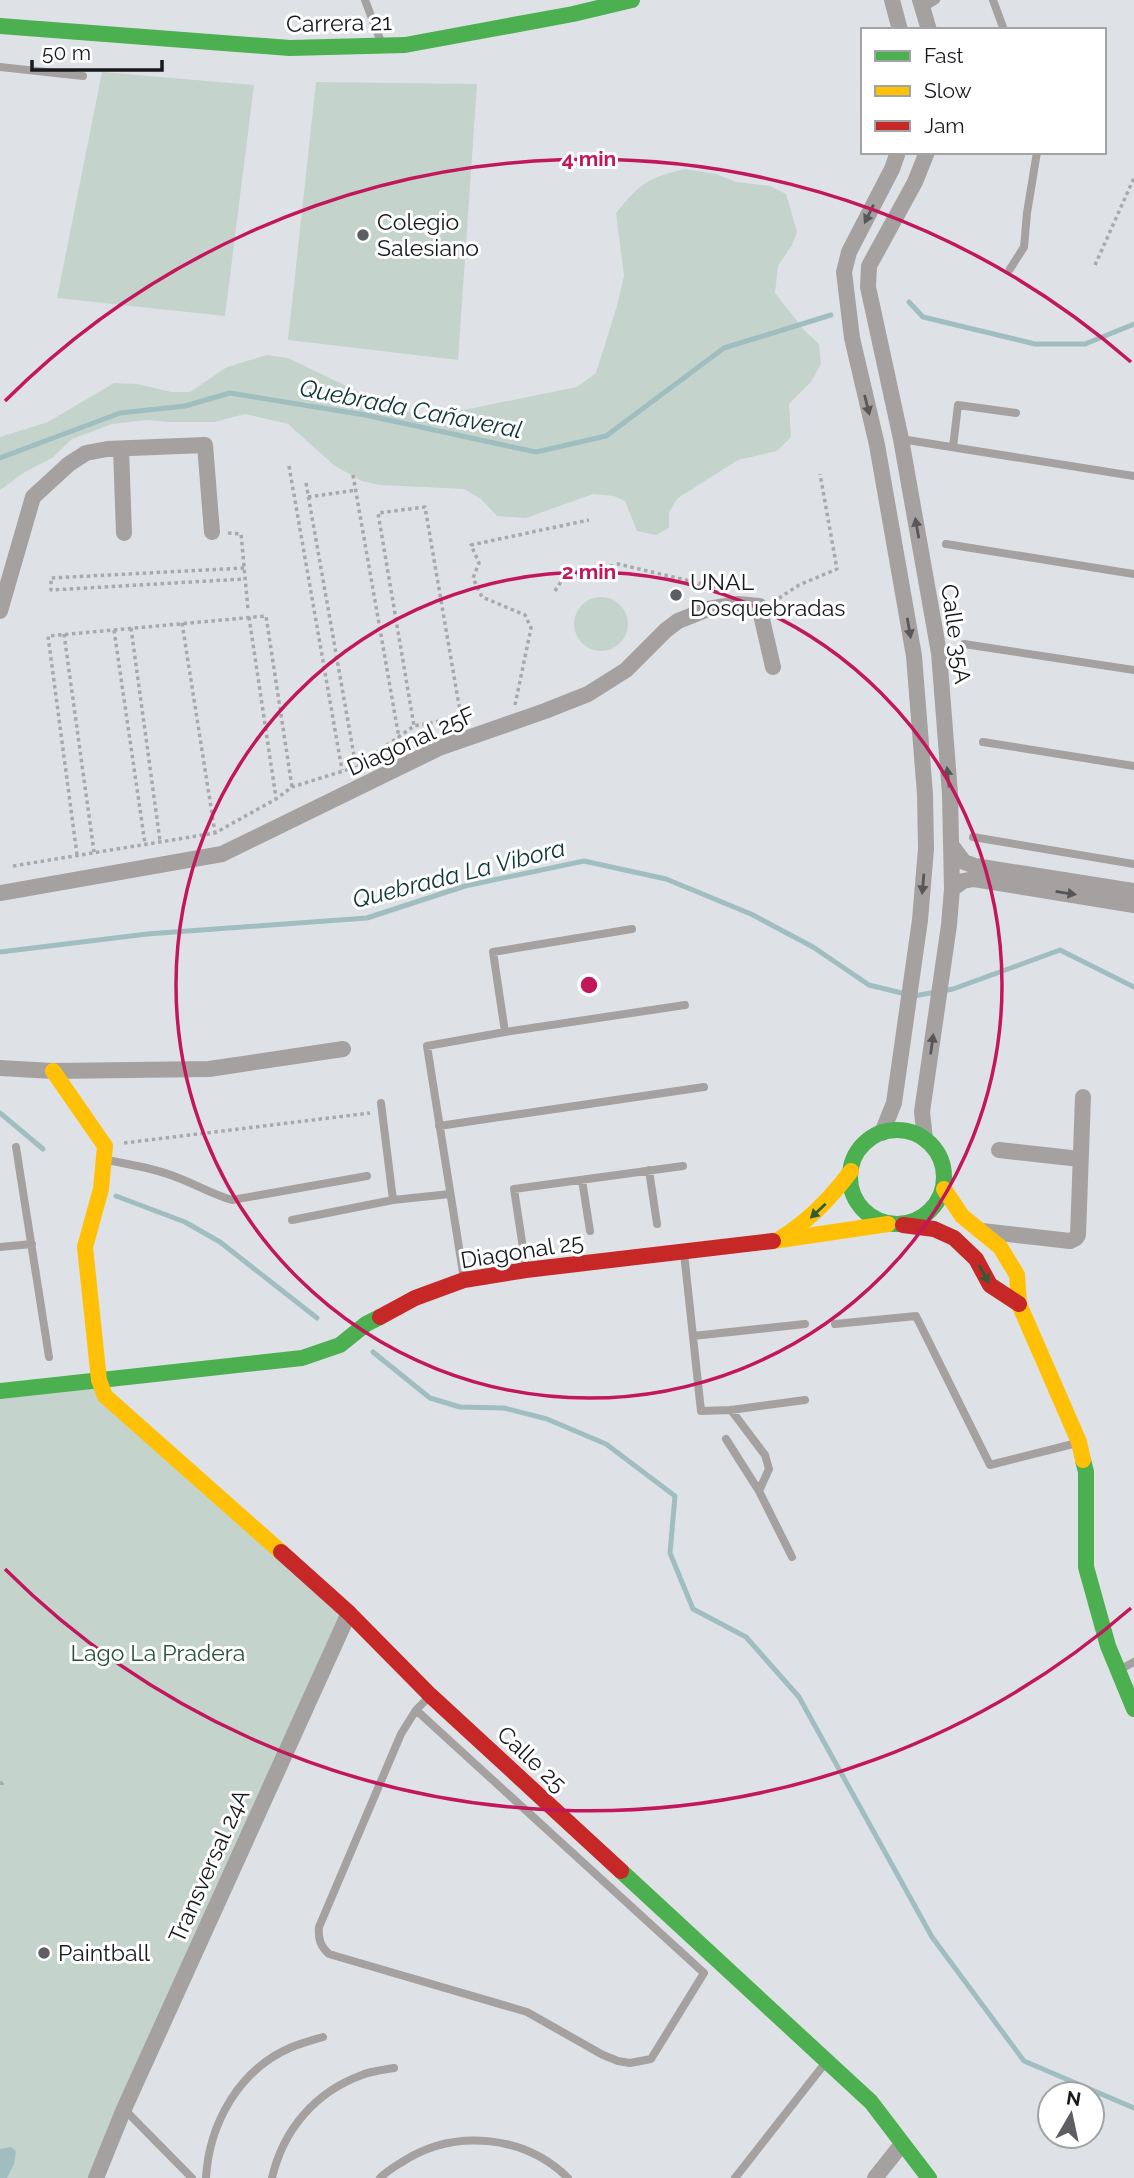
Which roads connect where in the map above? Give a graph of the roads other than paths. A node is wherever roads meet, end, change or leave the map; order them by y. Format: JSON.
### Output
{"nodes":[{"id":1,"x":365,"y":0,"type":"edge"},
{"id":2,"x":892,"y":0,"type":"edge"},
{"id":3,"x":993,"y":0,"type":"edge"},
{"id":4,"x":626,"y":1,"type":"edge"},
{"id":5,"x":926,"y":3,"type":"edge"},
{"id":6,"x":570,"y":7,"type":"edge"},
{"id":7,"x":899,"y":24,"type":"edge"},
{"id":8,"x":0,"y":26,"type":"edge"},
{"id":9,"x":929,"y":28,"type":"edge"},
{"id":10,"x":1003,"y":28,"type":"edge"},
{"id":11,"x":382,"y":45,"type":"junction"},
{"id":12,"x":0,"y":67,"type":"edge"},
{"id":13,"x":83,"y":76,"type":"dead end"},
{"id":14,"x":897,"y":154,"type":"edge"},
{"id":15,"x":926,"y":154,"type":"edge"},
{"id":16,"x":1037,"y":154,"type":"edge"},
{"id":17,"x":1010,"y":269,"type":"dead end"},
{"id":18,"x":1016,"y":413,"type":"dead end"},
{"id":19,"x":901,"y":439,"type":"junction"},
{"id":20,"x":877,"y":445,"type":"junction"},
{"id":21,"x":953,"y":447,"type":"junction"},
{"id":22,"x":121,"y":449,"type":"junction"},
{"id":23,"x":1134,"y":476,"type":"edge"},
{"id":24,"x":212,"y":532,"type":"road end"},
{"id":25,"x":124,"y":533,"type":"dead end"},
{"id":26,"x":946,"y":544,"type":"dead end"},
{"id":27,"x":1134,"y":574,"type":"edge"},
{"id":28,"x":0,"y":611,"type":"edge"},
{"id":29,"x":964,"y":644,"type":"dead end"},
{"id":30,"x":774,"y":667,"type":"dead end"},
{"id":31,"x":1134,"y":670,"type":"edge"},
{"id":32,"x":983,"y":742,"type":"dead end"},
{"id":33,"x":1134,"y":766,"type":"edge"},
{"id":34,"x":973,"y":837,"type":"dead end"},
{"id":35,"x":952,"y":846,"type":"junction"},
{"id":36,"x":1134,"y":864,"type":"edge"},
{"id":37,"x":952,"y":889,"type":"junction"},
{"id":38,"x":1134,"y":891,"type":"edge"},
{"id":39,"x":0,"y":893,"type":"edge"},
{"id":40,"x":1134,"y":905,"type":"edge"},
{"id":41,"x":632,"y":929,"type":"dead end"},
{"id":42,"x":685,"y":1005,"type":"dead end"},
{"id":43,"x":505,"y":1032,"type":"junction"},
{"id":44,"x":343,"y":1049,"type":"dead end"},
{"id":45,"x":0,"y":1068,"type":"edge"},
{"id":46,"x":53,"y":1071,"type":"junction"},
{"id":47,"x":704,"y":1087,"type":"dead end"},
{"id":48,"x":1083,"y":1097,"type":"dead end"},
{"id":49,"x":380,"y":1103,"type":"dead end"},
{"id":50,"x":439,"y":1126,"type":"junction"},
{"id":51,"x":882,"y":1133,"type":"junction"},
{"id":52,"x":925,"y":1139,"type":"junction"},
{"id":53,"x":16,"y":1147,"type":"dead end"},
{"id":54,"x":999,"y":1150,"type":"dead end"},
{"id":55,"x":104,"y":1153,"type":"junction"},
{"id":56,"x":1080,"y":1159,"type":"junction"},
{"id":57,"x":683,"y":1166,"type":"dead end"},
{"id":58,"x":649,"y":1170,"type":"junction"},
{"id":59,"x":850,"y":1171,"type":"junction"},
{"id":60,"x":367,"y":1176,"type":"dead end"},
{"id":61,"x":582,"y":1180,"type":"junction"},
{"id":62,"x":944,"y":1189,"type":"junction"},
{"id":63,"x":450,"y":1194,"type":"junction"},
{"id":64,"x":393,"y":1200,"type":"junction"},
{"id":65,"x":292,"y":1220,"type":"dead end"},
{"id":66,"x":657,"y":1224,"type":"dead end"},
{"id":67,"x":895,"y":1224,"type":"junction"},
{"id":68,"x":934,"y":1229,"type":"junction"},
{"id":69,"x":590,"y":1231,"type":"dead end"},
{"id":70,"x":979,"y":1231,"type":"junction"},
{"id":71,"x":776,"y":1241,"type":"junction"},
{"id":72,"x":32,"y":1244,"type":"junction"},
{"id":73,"x":0,"y":1247,"type":"edge"},
{"id":74,"x":684,"y":1252,"type":"junction"},
{"id":75,"x":526,"y":1270,"type":"junction"},
{"id":76,"x":464,"y":1280,"type":"junction"},
{"id":77,"x":1019,"y":1304,"type":"junction"},
{"id":78,"x":805,"y":1324,"type":"dead end"},
{"id":79,"x":835,"y":1324,"type":"dead end"},
{"id":80,"x":693,"y":1336,"type":"junction"},
{"id":81,"x":49,"y":1357,"type":"dead end"},
{"id":82,"x":99,"y":1380,"type":"junction"},
{"id":83,"x":0,"y":1391,"type":"edge"},
{"id":84,"x":805,"y":1400,"type":"dead end"},
{"id":85,"x":731,"y":1410,"type":"junction"},
{"id":86,"x":726,"y":1439,"type":"dead end"},
{"id":87,"x":1079,"y":1443,"type":"junction"},
{"id":88,"x":759,"y":1491,"type":"junction"},
{"id":89,"x":792,"y":1557,"type":"dead end"},
{"id":90,"x":349,"y":1613,"type":"junction"},
{"id":91,"x":1134,"y":1662,"type":"edge"},
{"id":92,"x":1118,"y":1670,"type":"junction"},
{"id":93,"x":430,"y":1695,"type":"junction"},
{"id":94,"x":1134,"y":1709,"type":"edge"},
{"id":95,"x":416,"y":1710,"type":"junction"},
{"id":96,"x":323,"y":2037,"type":"dead end"},
{"id":97,"x":826,"y":2062,"type":"junction"},
{"id":98,"x":394,"y":2068,"type":"dead end"},
{"id":99,"x":124,"y":2109,"type":"junction"},
{"id":100,"x":902,"y":2144,"type":"junction"},
{"id":101,"x":96,"y":2178,"type":"edge"},
{"id":102,"x":191,"y":2178,"type":"edge"},
{"id":103,"x":206,"y":2178,"type":"edge"},
{"id":104,"x":272,"y":2178,"type":"edge"},
{"id":105,"x":380,"y":2178,"type":"edge"},
{"id":106,"x":568,"y":2178,"type":"edge"},
{"id":107,"x":735,"y":2178,"type":"edge"},
{"id":108,"x":875,"y":2178,"type":"edge"},
{"id":109,"x":929,"y":2178,"type":"edge"}],
"edges":[{"from":1,"to":11,"type":"lane"},
{"from":2,"to":7,"type":"street"},
{"from":3,"to":10,"type":"lane"},
{"from":4,"to":6,"type":"street","name":"Carrera 21"},
{"from":5,"to":7,"type":"street"},
{"from":5,"to":9,"type":"street"},
{"from":6,"to":11,"type":"street","name":"Carrera 21"},
{"from":8,"to":11,"type":"street","name":"Carrera 21"},
{"from":12,"to":13,"type":"lane"},
{"from":14,"to":20,"type":"street","name":"Calle 35A","one_way":true},
{"from":15,"to":19,"type":"street","name":"Calle 35A"},
{"from":16,"to":17,"type":"lane"},
{"from":18,"to":21,"type":"lane"},
{"from":19,"to":20,"type":"street"},
{"from":19,"to":21,"type":"lane"},
{"from":35,"to":19,"type":"street","name":"Calle 35A","one_way":true},
{"from":20,"to":51,"type":"street","name":"Calle 35A","one_way":true},
{"from":21,"to":23,"type":"lane"},
{"from":22,"to":24,"type":"street"},
{"from":22,"to":25,"type":"street"},
{"from":22,"to":28,"type":"street"},
{"from":26,"to":27,"type":"lane"},
{"from":29,"to":31,"type":"lane"},
{"from":30,"to":39,"type":"street","name":"Diagonal 25F"},
{"from":32,"to":33,"type":"lane"},
{"from":34,"to":36,"type":"lane"},
{"from":35,"to":37,"type":"street","name":"Calle 35A"},
{"from":35,"to":38,"type":"street"},
{"from":37,"to":40,"type":"street","one_way":true},
{"from":52,"to":37,"type":"street","name":"Calle 35A","one_way":true},
{"from":41,"to":43,"type":"lane"},
{"from":42,"to":43,"type":"lane"},
{"from":43,"to":50,"type":"lane"},
{"from":44,"to":46,"type":"street"},
{"from":45,"to":46,"type":"street"},
{"from":46,"to":55,"type":"street"},
{"from":47,"to":50,"type":"lane"},
{"from":48,"to":56,"type":"street"},
{"from":49,"to":64,"type":"lane"},
{"from":50,"to":63,"type":"lane"},
{"from":51,"to":52,"type":"street"},
{"from":51,"to":59,"type":"street"},
{"from":52,"to":62,"type":"street"},
{"from":53,"to":72,"type":"lane"},
{"from":54,"to":56,"type":"street"},
{"from":55,"to":60,"type":"lane"},
{"from":55,"to":82,"type":"street"},
{"from":56,"to":70,"type":"street"},
{"from":57,"to":58,"type":"lane"},
{"from":58,"to":61,"type":"lane"},
{"from":58,"to":66,"type":"lane"},
{"from":59,"to":67,"type":"street"},
{"from":59,"to":71,"type":"street","name":"Diagonal 25","one_way":true},
{"from":61,"to":69,"type":"lane"},
{"from":61,"to":75,"type":"lane"},
{"from":62,"to":67,"type":"street"},
{"from":62,"to":70,"type":"street"},
{"from":63,"to":64,"type":"lane"},
{"from":63,"to":76,"type":"lane"},
{"from":64,"to":65,"type":"lane"},
{"from":67,"to":68,"type":"street","name":"Diagonal 25"},
{"from":67,"to":71,"type":"street","name":"Diagonal 25"},
{"from":68,"to":70,"type":"street"},
{"from":68,"to":77,"type":"street","name":"Diagonal 25","one_way":true},
{"from":70,"to":77,"type":"street"},
{"from":71,"to":74,"type":"street","name":"Diagonal 25"},
{"from":72,"to":73,"type":"lane"},
{"from":72,"to":81,"type":"lane"},
{"from":74,"to":75,"type":"street","name":"Diagonal 25"},
{"from":74,"to":80,"type":"lane"},
{"from":75,"to":76,"type":"street","name":"Diagonal 25"},
{"from":76,"to":82,"type":"street","name":"Diagonal 25"},
{"from":77,"to":87,"type":"street"},
{"from":78,"to":80,"type":"lane"},
{"from":79,"to":87,"type":"lane"},
{"from":80,"to":85,"type":"lane"},
{"from":82,"to":83,"type":"street","name":"Diagonal 25"},
{"from":82,"to":90,"type":"street","name":"Calle 25"},
{"from":84,"to":85,"type":"lane"},
{"from":85,"to":88,"type":"lane"},
{"from":86,"to":88,"type":"lane"},
{"from":87,"to":92,"type":"street"},
{"from":88,"to":89,"type":"lane"},
{"from":90,"to":93,"type":"street","name":"Calle 25"},
{"from":90,"to":99,"type":"street","name":"Transversal 24A"},
{"from":91,"to":92,"type":"lane"},
{"from":92,"to":94,"type":"street"},
{"from":93,"to":95,"type":"lane"},
{"from":93,"to":97,"type":"street","name":"Calle 25"},
{"from":95,"to":95,"type":"lane"},
{"from":96,"to":103,"type":"lane"},
{"from":97,"to":100,"type":"street","name":"Calle 25"},
{"from":97,"to":107,"type":"lane"},
{"from":98,"to":104,"type":"lane"},
{"from":99,"to":101,"type":"street","name":"Transversal 24A"},
{"from":99,"to":102,"type":"lane"},
{"from":100,"to":108,"type":"street"},
{"from":100,"to":109,"type":"street","name":"Calle 25"},
{"from":105,"to":106,"type":"lane"}]}
